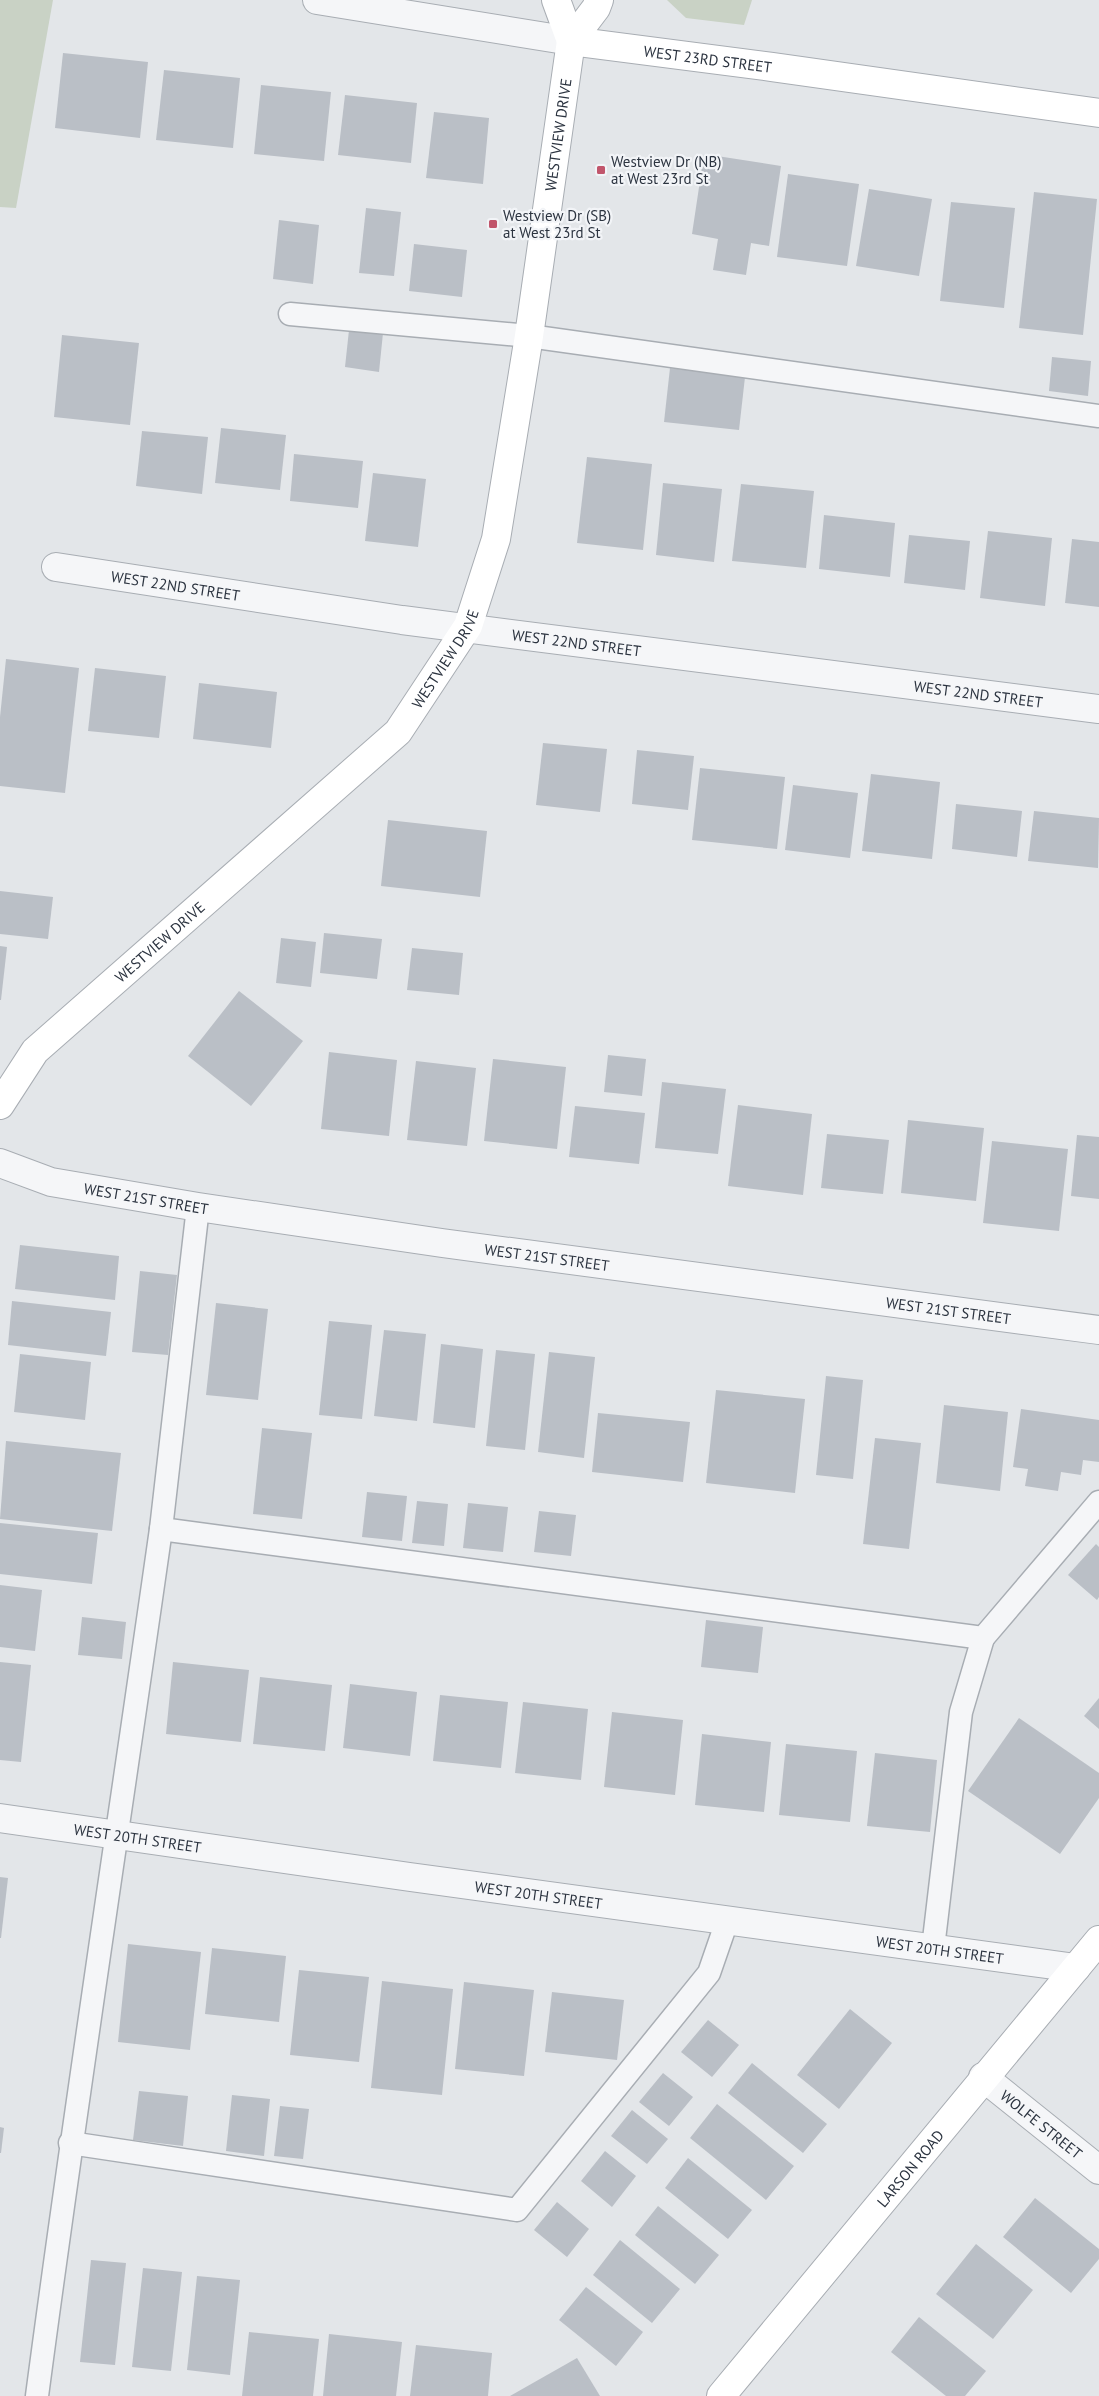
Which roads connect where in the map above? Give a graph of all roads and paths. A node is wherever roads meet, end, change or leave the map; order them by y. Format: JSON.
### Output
{"nodes":[{"id":1,"x":317,"y":0,"type":"edge"},
{"id":2,"x":556,"y":0,"type":"edge"},
{"id":3,"x":598,"y":0,"type":"edge"},
{"id":4,"x":459,"y":11,"type":"edge"},
{"id":5,"x":571,"y":41,"type":"junction"},
{"id":6,"x":1099,"y":113,"type":"edge"},
{"id":7,"x":290,"y":314,"type":"dead end"},
{"id":8,"x":529,"y":336,"type":"junction"},
{"id":9,"x":1099,"y":416,"type":"edge"},
{"id":10,"x":56,"y":567,"type":"dead end"},
{"id":11,"x":468,"y":626,"type":"junction"},
{"id":12,"x":1099,"y":709,"type":"edge"},
{"id":13,"x":0,"y":1105,"type":"edge"},
{"id":14,"x":0,"y":1163,"type":"edge"},
{"id":15,"x":198,"y":1207,"type":"junction"},
{"id":16,"x":1099,"y":1330,"type":"edge"},
{"id":17,"x":1099,"y":1502,"type":"edge"},
{"id":18,"x":161,"y":1529,"type":"junction"},
{"id":19,"x":983,"y":1638,"type":"junction"},
{"id":20,"x":0,"y":1818,"type":"edge"},
{"id":21,"x":118,"y":1834,"type":"junction"},
{"id":22,"x":728,"y":1921,"type":"junction"},
{"id":23,"x":1099,"y":1940,"type":"edge"},
{"id":24,"x":933,"y":1948,"type":"junction"},
{"id":25,"x":1076,"y":1968,"type":"junction"},
{"id":26,"x":983,"y":2077,"type":"junction"},
{"id":27,"x":70,"y":2143,"type":"junction"},
{"id":28,"x":1099,"y":2170,"type":"edge"},
{"id":29,"x":37,"y":2396,"type":"edge"},
{"id":30,"x":721,"y":2396,"type":"edge"}],
"edges":[{"from":1,"to":4,"type":"street","name":"WEST 23RD STREET"},
{"from":2,"to":5,"type":"main road","name":"WESTVIEW DRIVE"},
{"from":3,"to":5,"type":"main road","name":"WESTVIEW DRIVE"},
{"from":4,"to":5,"type":"street","name":"WEST 23RD STREET"},
{"from":5,"to":6,"type":"main road","name":"WEST 23RD STREET"},
{"from":5,"to":8,"type":"main road","name":"WESTVIEW DRIVE"},
{"from":7,"to":8,"type":"lane"},
{"from":8,"to":9,"type":"lane"},
{"from":8,"to":11,"type":"main road","name":"WESTVIEW DRIVE"},
{"from":10,"to":11,"type":"street","name":"WEST 22ND STREET"},
{"from":11,"to":12,"type":"street","name":"WEST 22ND STREET"},
{"from":11,"to":13,"type":"main road","name":"WESTVIEW DRIVE"},
{"from":14,"to":15,"type":"street","name":"WEST 21ST STREET"},
{"from":15,"to":16,"type":"street","name":"WEST 21ST STREET"},
{"from":15,"to":18,"type":"lane"},
{"from":17,"to":19,"type":"lane"},
{"from":18,"to":19,"type":"lane"},
{"from":18,"to":21,"type":"lane"},
{"from":19,"to":24,"type":"lane"},
{"from":20,"to":21,"type":"street","name":"WEST 20TH STREET"},
{"from":21,"to":22,"type":"street","name":"WEST 20TH STREET"},
{"from":21,"to":27,"type":"lane"},
{"from":22,"to":24,"type":"street","name":"WEST 20TH STREET"},
{"from":22,"to":27,"type":"lane"},
{"from":23,"to":25,"type":"main road","name":"LARSON ROAD"},
{"from":24,"to":25,"type":"street","name":"WEST 20TH STREET"},
{"from":25,"to":26,"type":"main road","name":"LARSON ROAD"},
{"from":26,"to":28,"type":"street","name":"WOLFE STREET"},
{"from":26,"to":30,"type":"main road","name":"LARSON ROAD"},
{"from":27,"to":29,"type":"lane"}]}
